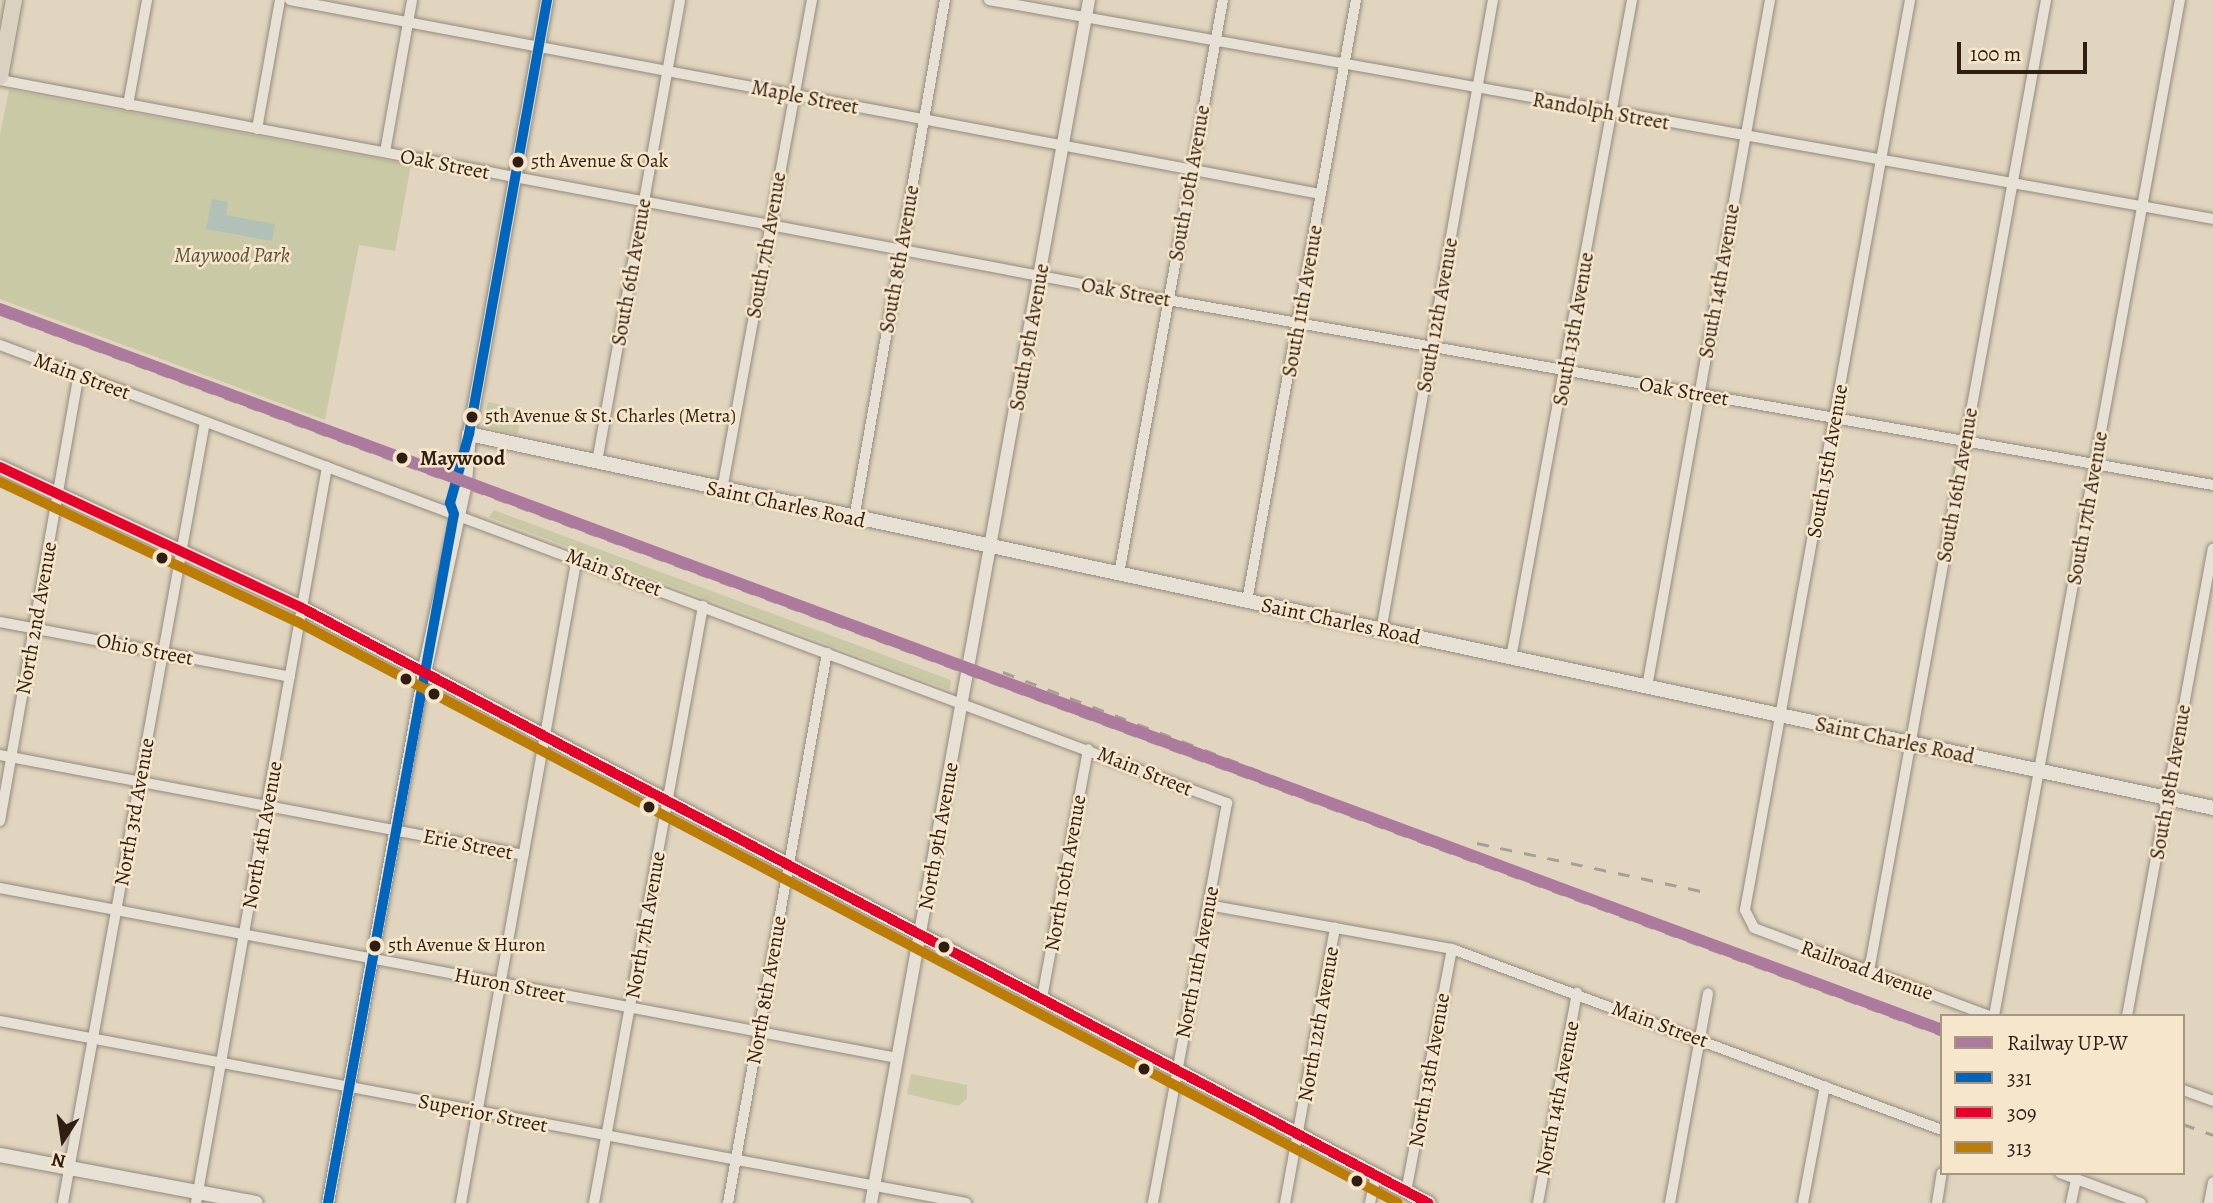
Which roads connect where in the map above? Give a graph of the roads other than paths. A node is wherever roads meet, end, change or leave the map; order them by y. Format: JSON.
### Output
{"nodes":[{"id":1,"x":14,"y":0,"type":"edge"},
{"id":2,"x":147,"y":0,"type":"edge"},
{"id":3,"x":280,"y":0,"type":"edge"},
{"id":4,"x":290,"y":0,"type":"edge"},
{"id":5,"x":412,"y":0,"type":"edge"},
{"id":6,"x":547,"y":0,"type":"edge"},
{"id":7,"x":680,"y":0,"type":"edge"},
{"id":8,"x":812,"y":0,"type":"edge"},
{"id":9,"x":945,"y":0,"type":"edge"},
{"id":10,"x":989,"y":0,"type":"edge"},
{"id":11,"x":1089,"y":0,"type":"edge"},
{"id":12,"x":1223,"y":0,"type":"edge"},
{"id":13,"x":1356,"y":0,"type":"edge"},
{"id":14,"x":1493,"y":0,"type":"edge"},
{"id":15,"x":1632,"y":0,"type":"edge"},
{"id":16,"x":1770,"y":0,"type":"edge"},
{"id":17,"x":1910,"y":0,"type":"edge"},
{"id":18,"x":2046,"y":0,"type":"edge"},
{"id":19,"x":2180,"y":0,"type":"edge"},
{"id":20,"x":1086,"y":18,"type":"junction"},
{"id":21,"x":408,"y":23,"type":"junction"},
{"id":22,"x":1215,"y":43,"type":"junction"},
{"id":23,"x":538,"y":47,"type":"junction"},
{"id":24,"x":1345,"y":65,"type":"junction"},
{"id":25,"x":667,"y":71,"type":"junction"},
{"id":26,"x":0,"y":78,"type":"edge"},
{"id":27,"x":1477,"y":89,"type":"junction"},
{"id":28,"x":794,"y":95,"type":"junction"},
{"id":29,"x":128,"y":104,"type":"junction"},
{"id":30,"x":1612,"y":113,"type":"junction"},
{"id":31,"x":923,"y":120,"type":"junction"},
{"id":32,"x":257,"y":129,"type":"junction"},
{"id":33,"x":1745,"y":136,"type":"junction"},
{"id":34,"x":1063,"y":146,"type":"junction"},
{"id":35,"x":385,"y":152,"type":"junction"},
{"id":36,"x":1880,"y":160,"type":"junction"},
{"id":37,"x":1192,"y":170,"type":"junction"},
{"id":38,"x":515,"y":176,"type":"junction"},
{"id":39,"x":2014,"y":184,"type":"junction"},
{"id":40,"x":1321,"y":194,"type":"junction"},
{"id":41,"x":644,"y":200,"type":"junction"},
{"id":42,"x":2142,"y":206,"type":"junction"},
{"id":43,"x":2213,"y":219,"type":"edge"},
{"id":44,"x":770,"y":223,"type":"junction"},
{"id":45,"x":900,"y":250,"type":"junction"},
{"id":46,"x":1041,"y":276,"type":"junction"},
{"id":47,"x":1168,"y":300,"type":"junction"},
{"id":48,"x":1298,"y":323,"type":"junction"},
{"id":49,"x":0,"y":345,"type":"edge"},
{"id":50,"x":1432,"y":347,"type":"junction"},
{"id":51,"x":1566,"y":371,"type":"junction"},
{"id":52,"x":79,"y":374,"type":"junction"},
{"id":53,"x":1699,"y":394,"type":"junction"},
{"id":54,"x":1836,"y":419,"type":"junction"},
{"id":55,"x":205,"y":422,"type":"junction"},
{"id":56,"x":469,"y":435,"type":"junction"},
{"id":57,"x":1965,"y":441,"type":"junction"},
{"id":58,"x":597,"y":462,"type":"junction"},
{"id":59,"x":2095,"y":464,"type":"junction"},
{"id":60,"x":0,"y":467,"type":"edge"},
{"id":61,"x":327,"y":467,"type":"junction"},
{"id":62,"x":2213,"y":485,"type":"edge"},
{"id":63,"x":722,"y":490,"type":"junction"},
{"id":64,"x":58,"y":494,"type":"junction"},
{"id":65,"x":454,"y":514,"type":"junction"},
{"id":66,"x":854,"y":519,"type":"junction"},
{"id":67,"x":990,"y":547,"type":"junction"},
{"id":68,"x":2213,"y":549,"type":"edge"},
{"id":69,"x":182,"y":552,"type":"junction"},
{"id":70,"x":577,"y":557,"type":"junction"},
{"id":71,"x":1119,"y":574,"type":"junction"},
{"id":72,"x":1247,"y":601,"type":"junction"},
{"id":73,"x":703,"y":606,"type":"junction"},
{"id":74,"x":302,"y":608,"type":"junction"},
{"id":75,"x":0,"y":622,"type":"edge"},
{"id":76,"x":34,"y":628,"type":"junction"},
{"id":77,"x":1381,"y":631,"type":"junction"},
{"id":78,"x":163,"y":653,"type":"junction"},
{"id":79,"x":827,"y":653,"type":"junction"},
{"id":80,"x":1511,"y":658,"type":"junction"},
{"id":81,"x":424,"y":673,"type":"junction"},
{"id":82,"x":967,"y":675,"type":"joint"},
{"id":83,"x":290,"y":677,"type":"junction"},
{"id":84,"x":1647,"y":687,"type":"junction"},
{"id":85,"x":962,"y":704,"type":"junction"},
{"id":86,"x":1780,"y":716,"type":"junction"},
{"id":87,"x":546,"y":736,"type":"junction"},
{"id":88,"x":1911,"y":744,"type":"junction"},
{"id":89,"x":1088,"y":749,"type":"junction"},
{"id":90,"x":6,"y":756,"type":"edge"},
{"id":91,"x":2039,"y":771,"type":"junction"},
{"id":92,"x":140,"y":782,"type":"junction"},
{"id":93,"x":667,"y":799,"type":"junction"},
{"id":94,"x":2168,"y":799,"type":"junction"},
{"id":95,"x":1227,"y":803,"type":"joint"},
{"id":96,"x":267,"y":806,"type":"junction"},
{"id":97,"x":2213,"y":808,"type":"edge"},
{"id":98,"x":0,"y":821,"type":"edge"},
{"id":99,"x":396,"y":830,"type":"junction"},
{"id":100,"x":524,"y":855,"type":"junction"},
{"id":101,"x":789,"y":863,"type":"junction"},
{"id":102,"x":0,"y":888,"type":"edge"},
{"id":103,"x":1208,"y":905,"type":"junction"},
{"id":104,"x":116,"y":910,"type":"junction"},
{"id":105,"x":1747,"y":921,"type":"joint"},
{"id":106,"x":1335,"y":927,"type":"junction"},
{"id":107,"x":920,"y":932,"type":"junction"},
{"id":108,"x":244,"y":934,"type":"junction"},
{"id":109,"x":1452,"y":949,"type":"junction"},
{"id":110,"x":372,"y":959,"type":"junction"},
{"id":111,"x":1869,"y":971,"type":"junction"},
{"id":112,"x":501,"y":983,"type":"junction"},
{"id":113,"x":1577,"y":993,"type":"junction"},
{"id":114,"x":1708,"y":993,"type":"dead end"},
{"id":115,"x":1042,"y":998,"type":"junction"},
{"id":116,"x":629,"y":1008,"type":"junction"},
{"id":117,"x":1986,"y":1014,"type":"edge"},
{"id":118,"x":1991,"y":1014,"type":"edge"},
{"id":119,"x":2127,"y":1014,"type":"edge"},
{"id":120,"x":0,"y":1021,"type":"edge"},
{"id":121,"x":759,"y":1032,"type":"junction"},
{"id":122,"x":93,"y":1039,"type":"junction"},
{"id":123,"x":1700,"y":1039,"type":"junction"},
{"id":124,"x":897,"y":1058,"type":"junction"},
{"id":125,"x":221,"y":1063,"type":"junction"},
{"id":126,"x":1178,"y":1069,"type":"junction"},
{"id":127,"x":1825,"y":1086,"type":"junction"},
{"id":128,"x":349,"y":1087,"type":"junction"},
{"id":129,"x":2185,"y":1091,"type":"edge"},
{"id":130,"x":2213,"y":1101,"type":"edge"},
{"id":131,"x":478,"y":1112,"type":"junction"},
{"id":132,"x":1940,"y":1129,"type":"edge"},
{"id":133,"x":1298,"y":1133,"type":"junction"},
{"id":134,"x":606,"y":1136,"type":"junction"},
{"id":135,"x":0,"y":1155,"type":"edge"},
{"id":136,"x":736,"y":1160,"type":"junction"},
{"id":137,"x":69,"y":1168,"type":"junction"},
{"id":138,"x":1376,"y":1175,"type":"junction"},
{"id":139,"x":1942,"y":1175,"type":"edge"},
{"id":140,"x":2065,"y":1175,"type":"edge"},
{"id":141,"x":2076,"y":1179,"type":"junction"},
{"id":142,"x":2213,"y":1182,"type":"edge"},
{"id":143,"x":874,"y":1186,"type":"junction"},
{"id":144,"x":1406,"y":1192,"type":"junction"},
{"id":145,"x":197,"y":1197,"type":"edge"},
{"id":146,"x":63,"y":1203,"type":"edge"},
{"id":147,"x":256,"y":1203,"type":"edge"},
{"id":148,"x":328,"y":1203,"type":"edge"},
{"id":149,"x":461,"y":1203,"type":"edge"},
{"id":150,"x":594,"y":1203,"type":"edge"},
{"id":151,"x":728,"y":1203,"type":"edge"},
{"id":152,"x":871,"y":1203,"type":"edge"},
{"id":153,"x":966,"y":1203,"type":"edge"},
{"id":154,"x":1153,"y":1203,"type":"edge"},
{"id":155,"x":1285,"y":1203,"type":"edge"},
{"id":156,"x":1370,"y":1203,"type":"edge"},
{"id":157,"x":1428,"y":1203,"type":"edge"},
{"id":158,"x":1538,"y":1203,"type":"edge"},
{"id":159,"x":1670,"y":1203,"type":"edge"},
{"id":160,"x":1803,"y":1203,"type":"edge"},
{"id":161,"x":1937,"y":1203,"type":"edge"},
{"id":162,"x":2071,"y":1203,"type":"edge"},
{"id":163,"x":2141,"y":1203,"type":"edge"},
{"id":164,"x":2209,"y":1203,"type":"edge"}],
"edges":[{"from":1,"to":26,"type":"main road"},
{"from":2,"to":29,"type":"street"},
{"from":3,"to":32,"type":"street"},
{"from":4,"to":21,"type":"street","name":"Maple Street"},
{"from":5,"to":21,"type":"street"},
{"from":6,"to":23,"type":"street"},
{"from":7,"to":25,"type":"street","name":"South 6th Avenue"},
{"from":8,"to":28,"type":"street","name":"South 7th Avenue"},
{"from":9,"to":31,"type":"street","name":"South 8th Avenue"},
{"from":10,"to":20,"type":"street","name":"Randolph Street"},
{"from":11,"to":20,"type":"street","name":"South 9th Avenue"},
{"from":12,"to":22,"type":"street","name":"South 10th Avenue"},
{"from":13,"to":24,"type":"street","name":"South 11th Avenue"},
{"from":14,"to":27,"type":"street","name":"South 12th Avenue"},
{"from":15,"to":30,"type":"street","name":"South 13th Avenue"},
{"from":16,"to":33,"type":"street","name":"South 14th Avenue"},
{"from":17,"to":36,"type":"street","name":"South 15th Avenue"},
{"from":18,"to":39,"type":"street","name":"South 16th Avenue"},
{"from":19,"to":42,"type":"street","name":"South 17th Avenue"},
{"from":20,"to":22,"type":"street","name":"Randolph Street"},
{"from":20,"to":34,"type":"street","name":"South 9th Avenue"},
{"from":21,"to":23,"type":"street","name":"Maple Street"},
{"from":21,"to":35,"type":"street"},
{"from":22,"to":24,"type":"street","name":"Randolph Street"},
{"from":22,"to":37,"type":"street","name":"South 10th Avenue"},
{"from":23,"to":25,"type":"street","name":"Maple Street"},
{"from":23,"to":38,"type":"street"},
{"from":24,"to":27,"type":"street","name":"Randolph Street"},
{"from":24,"to":40,"type":"street","name":"South 11th Avenue"},
{"from":25,"to":28,"type":"street","name":"Maple Street"},
{"from":25,"to":41,"type":"street","name":"South 6th Avenue"},
{"from":26,"to":29,"type":"street","name":"Oak Street"},
{"from":27,"to":30,"type":"street","name":"Randolph Street"},
{"from":27,"to":50,"type":"street","name":"South 12th Avenue"},
{"from":28,"to":31,"type":"street","name":"Maple Street"},
{"from":28,"to":44,"type":"street","name":"South 7th Avenue"},
{"from":29,"to":32,"type":"street","name":"Oak Street"},
{"from":30,"to":33,"type":"street","name":"Randolph Street"},
{"from":30,"to":51,"type":"street","name":"South 13th Avenue"},
{"from":31,"to":34,"type":"street","name":"Maple Street"},
{"from":31,"to":45,"type":"street","name":"South 8th Avenue"},
{"from":32,"to":35,"type":"street","name":"Oak Street"},
{"from":33,"to":36,"type":"street","name":"Randolph Street"},
{"from":33,"to":53,"type":"street","name":"South 14th Avenue"},
{"from":34,"to":37,"type":"street","name":"Maple Street"},
{"from":34,"to":46,"type":"street","name":"South 9th Avenue"},
{"from":35,"to":38,"type":"street","name":"Oak Street"},
{"from":36,"to":39,"type":"street","name":"Randolph Street"},
{"from":36,"to":54,"type":"street","name":"South 15th Avenue"},
{"from":37,"to":40,"type":"street","name":"Maple Street"},
{"from":37,"to":47,"type":"street","name":"South 10th Avenue"},
{"from":38,"to":41,"type":"street","name":"Oak Street"},
{"from":38,"to":56,"type":"street"},
{"from":39,"to":42,"type":"street","name":"Randolph Street"},
{"from":39,"to":57,"type":"street","name":"South 16th Avenue"},
{"from":40,"to":48,"type":"street","name":"South 11th Avenue"},
{"from":41,"to":44,"type":"street","name":"Oak Street"},
{"from":41,"to":58,"type":"street","name":"South 6th Avenue"},
{"from":42,"to":43,"type":"street","name":"Randolph Street"},
{"from":42,"to":59,"type":"street","name":"South 17th Avenue"},
{"from":44,"to":45,"type":"street","name":"Oak Street"},
{"from":44,"to":63,"type":"street","name":"South 7th Avenue"},
{"from":45,"to":46,"type":"street","name":"Oak Street"},
{"from":45,"to":66,"type":"street","name":"South 8th Avenue"},
{"from":46,"to":47,"type":"street","name":"Oak Street"},
{"from":46,"to":67,"type":"street","name":"South 9th Avenue"},
{"from":47,"to":48,"type":"street","name":"Oak Street"},
{"from":47,"to":71,"type":"street","name":"South 10th Avenue"},
{"from":48,"to":50,"type":"street","name":"Oak Street"},
{"from":48,"to":72,"type":"street","name":"South 11th Avenue"},
{"from":49,"to":52,"type":"street","name":"Main Street"},
{"from":50,"to":51,"type":"street","name":"Oak Street"},
{"from":50,"to":77,"type":"street","name":"South 12th Avenue"},
{"from":51,"to":53,"type":"street","name":"Oak Street"},
{"from":51,"to":80,"type":"street","name":"South 13th Avenue"},
{"from":52,"to":55,"type":"street","name":"Main Street"},
{"from":52,"to":64,"type":"street","name":"North 2nd Avenue"},
{"from":53,"to":54,"type":"street","name":"Oak Street"},
{"from":53,"to":84,"type":"street","name":"South 14th Avenue"},
{"from":54,"to":57,"type":"street","name":"Oak Street"},
{"from":54,"to":86,"type":"street","name":"South 15th Avenue"},
{"from":55,"to":61,"type":"street","name":"Main Street"},
{"from":55,"to":69,"type":"street","name":"North 3rd Avenue"},
{"from":56,"to":58,"type":"main road","name":"Saint Charles Road"},
{"from":56,"to":65,"type":"main road"},
{"from":57,"to":59,"type":"street","name":"Oak Street"},
{"from":57,"to":88,"type":"street","name":"South 16th Avenue"},
{"from":58,"to":63,"type":"main road","name":"Saint Charles Road"},
{"from":59,"to":62,"type":"street","name":"Oak Street"},
{"from":59,"to":91,"type":"street","name":"South 17th Avenue"},
{"from":60,"to":64,"type":"main road"},
{"from":61,"to":65,"type":"street","name":"Main Street"},
{"from":61,"to":74,"type":"street","name":"North 4th Avenue"},
{"from":63,"to":66,"type":"main road","name":"Saint Charles Road"},
{"from":64,"to":69,"type":"main road"},
{"from":64,"to":76,"type":"street","name":"North 2nd Avenue"},
{"from":65,"to":70,"type":"street","name":"Main Street"},
{"from":65,"to":81,"type":"main road"},
{"from":66,"to":67,"type":"main road","name":"Saint Charles Road"},
{"from":67,"to":71,"type":"main road","name":"Saint Charles Road"},
{"from":67,"to":82,"type":"street","name":"South 9th Avenue"},
{"from":68,"to":94,"type":"street","name":"South 18th Avenue"},
{"from":69,"to":74,"type":"main road"},
{"from":69,"to":78,"type":"street","name":"North 3rd Avenue"},
{"from":70,"to":73,"type":"street","name":"Main Street"},
{"from":70,"to":87,"type":"street"},
{"from":71,"to":72,"type":"main road","name":"Saint Charles Road"},
{"from":72,"to":77,"type":"main road","name":"Saint Charles Road"},
{"from":73,"to":79,"type":"street","name":"Main Street"},
{"from":73,"to":93,"type":"street","name":"North 7th Avenue"},
{"from":74,"to":81,"type":"main road"},
{"from":74,"to":83,"type":"street","name":"North 4th Avenue"},
{"from":75,"to":76,"type":"street","name":"Ohio Street"},
{"from":76,"to":78,"type":"street","name":"Ohio Street"},
{"from":76,"to":90,"type":"street","name":"North 2nd Avenue"},
{"from":77,"to":80,"type":"main road","name":"Saint Charles Road"},
{"from":78,"to":83,"type":"street","name":"Ohio Street"},
{"from":78,"to":92,"type":"street","name":"North 3rd Avenue"},
{"from":79,"to":85,"type":"street","name":"Main Street"},
{"from":79,"to":101,"type":"street","name":"North 8th Avenue"},
{"from":80,"to":84,"type":"main road","name":"Saint Charles Road"},
{"from":81,"to":87,"type":"main road"},
{"from":81,"to":99,"type":"street"},
{"from":82,"to":85,"type":"street","name":"North 9th Avenue"},
{"from":83,"to":96,"type":"street","name":"North 4th Avenue"},
{"from":84,"to":86,"type":"main road","name":"Saint Charles Road"},
{"from":85,"to":89,"type":"street","name":"Main Street"},
{"from":85,"to":107,"type":"street","name":"North 9th Avenue"},
{"from":86,"to":88,"type":"main road","name":"Saint Charles Road"},
{"from":86,"to":105,"type":"street","name":"South 15th Avenue"},
{"from":87,"to":93,"type":"main road"},
{"from":87,"to":100,"type":"street"},
{"from":88,"to":91,"type":"main road","name":"Saint Charles Road"},
{"from":88,"to":111,"type":"street","name":"South 16th Avenue"},
{"from":89,"to":95,"type":"street","name":"Main Street"},
{"from":89,"to":115,"type":"street","name":"North 10th Avenue"},
{"from":90,"to":92,"type":"street","name":"Erie Street"},
{"from":90,"to":98,"type":"street","name":"North 2nd Avenue"},
{"from":91,"to":94,"type":"main road","name":"Saint Charles Road"},
{"from":91,"to":118,"type":"street","name":"South 17th Avenue"},
{"from":92,"to":96,"type":"street","name":"Erie Street"},
{"from":92,"to":104,"type":"street","name":"North 3rd Avenue"},
{"from":93,"to":101,"type":"main road"},
{"from":93,"to":116,"type":"street","name":"North 7th Avenue"},
{"from":94,"to":97,"type":"main road","name":"Saint Charles Road"},
{"from":94,"to":119,"type":"street","name":"South 18th Avenue"},
{"from":95,"to":103,"type":"street","name":"North 11th Avenue"},
{"from":96,"to":99,"type":"street","name":"Erie Street"},
{"from":96,"to":108,"type":"street","name":"North 4th Avenue"},
{"from":99,"to":100,"type":"street","name":"Erie Street"},
{"from":99,"to":110,"type":"street"},
{"from":100,"to":112,"type":"street"},
{"from":101,"to":107,"type":"main road"},
{"from":101,"to":121,"type":"street","name":"North 8th Avenue"},
{"from":102,"to":104,"type":"street","name":"Huron Street"},
{"from":103,"to":106,"type":"street","name":"Main Street"},
{"from":103,"to":126,"type":"street","name":"North 11th Avenue"},
{"from":104,"to":108,"type":"street","name":"Huron Street"},
{"from":104,"to":122,"type":"street","name":"North 3rd Avenue"},
{"from":105,"to":111,"type":"street","name":"Railroad Avenue"},
{"from":106,"to":109,"type":"street","name":"Main Street"},
{"from":106,"to":133,"type":"street","name":"North 12th Avenue"},
{"from":107,"to":115,"type":"main road"},
{"from":107,"to":124,"type":"street","name":"North 9th Avenue"},
{"from":108,"to":110,"type":"street","name":"Huron Street"},
{"from":108,"to":125,"type":"street","name":"North 4th Avenue"},
{"from":109,"to":113,"type":"street","name":"Main Street"},
{"from":109,"to":144,"type":"street","name":"North 13th Avenue"},
{"from":110,"to":112,"type":"street","name":"Huron Street"},
{"from":110,"to":128,"type":"street"},
{"from":111,"to":117,"type":"street","name":"Railroad Avenue"},
{"from":112,"to":116,"type":"street","name":"Huron Street"},
{"from":112,"to":131,"type":"street"},
{"from":113,"to":123,"type":"street","name":"Main Street"},
{"from":113,"to":158,"type":"street","name":"North 14th Avenue"},
{"from":114,"to":123,"type":"street"},
{"from":115,"to":126,"type":"main road"},
{"from":116,"to":121,"type":"street","name":"Huron Street"},
{"from":116,"to":134,"type":"street","name":"North 7th Avenue"},
{"from":120,"to":122,"type":"street","name":"Superior Street"},
{"from":121,"to":124,"type":"street","name":"Huron Street"},
{"from":121,"to":136,"type":"street","name":"North 8th Avenue"},
{"from":122,"to":125,"type":"street","name":"Superior Street"},
{"from":122,"to":137,"type":"street","name":"North 3rd Avenue"},
{"from":123,"to":127,"type":"street","name":"Main Street"},
{"from":123,"to":159,"type":"street"},
{"from":124,"to":143,"type":"street","name":"North 9th Avenue"},
{"from":125,"to":128,"type":"street","name":"Superior Street"},
{"from":125,"to":145,"type":"street","name":"North 4th Avenue"},
{"from":126,"to":133,"type":"main road"},
{"from":126,"to":154,"type":"street","name":"North 11th Avenue"},
{"from":127,"to":132,"type":"street","name":"Main Street"},
{"from":127,"to":160,"type":"street"},
{"from":128,"to":131,"type":"street","name":"Superior Street"},
{"from":128,"to":148,"type":"street"},
{"from":129,"to":130,"type":"street"},
{"from":131,"to":134,"type":"street","name":"Superior Street"},
{"from":131,"to":149,"type":"street"},
{"from":133,"to":138,"type":"main road"},
{"from":133,"to":155,"type":"street","name":"North 12th Avenue"},
{"from":134,"to":136,"type":"street","name":"Superior Street"},
{"from":134,"to":150,"type":"street","name":"North 7th Avenue"},
{"from":135,"to":137,"type":"main road"},
{"from":136,"to":143,"type":"street","name":"Superior Street"},
{"from":136,"to":151,"type":"street","name":"North 8th Avenue"},
{"from":137,"to":145,"type":"main road"},
{"from":137,"to":146,"type":"street","name":"North 3rd Avenue"},
{"from":138,"to":144,"type":"main road"},
{"from":138,"to":156,"type":"street"},
{"from":139,"to":161,"type":"street"},
{"from":140,"to":141,"type":"street"},
{"from":141,"to":162,"type":"street"},
{"from":141,"to":163,"type":"street"},
{"from":142,"to":164,"type":"street"},
{"from":143,"to":152,"type":"street","name":"North 9th Avenue"},
{"from":143,"to":153,"type":"street","name":"Superior Street"},
{"from":144,"to":157,"type":"main road"},
{"from":145,"to":147,"type":"main road"}]}
